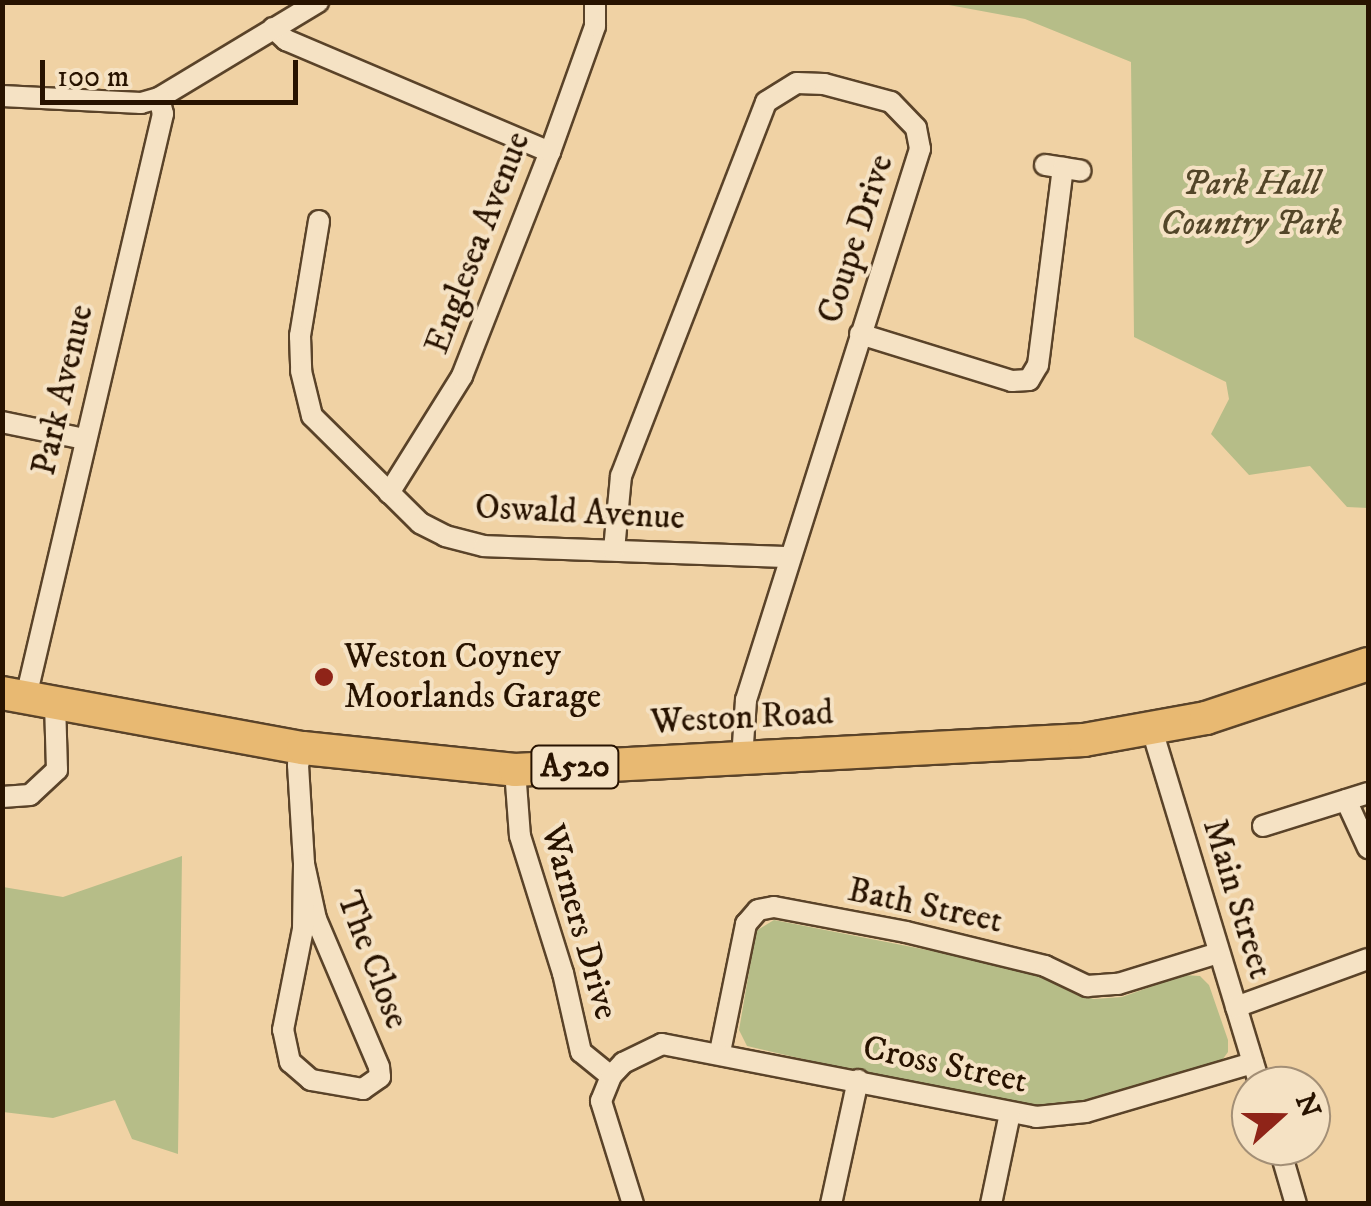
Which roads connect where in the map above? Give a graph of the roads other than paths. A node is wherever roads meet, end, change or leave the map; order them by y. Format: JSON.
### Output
{"nodes":[{"id":1,"x":318,"y":2,"type":"edge"},
{"id":2,"x":595,"y":2,"type":"edge"},
{"id":3,"x":273,"y":28,"type":"junction"},
{"id":4,"x":2,"y":96,"type":"edge"},
{"id":5,"x":159,"y":98,"type":"junction"},
{"id":6,"x":550,"y":152,"type":"junction"},
{"id":7,"x":1063,"y":168,"type":"dead end"},
{"id":8,"x":319,"y":221,"type":"dead end"},
{"id":9,"x":860,"y":334,"type":"junction"},
{"id":10,"x":2,"y":422,"type":"edge"},
{"id":11,"x":84,"y":438,"type":"junction"},
{"id":12,"x":390,"y":493,"type":"junction"},
{"id":13,"x":614,"y":550,"type":"junction"},
{"id":14,"x":788,"y":557,"type":"junction"},
{"id":15,"x":1368,"y":664,"type":"edge"},
{"id":16,"x":28,"y":698,"type":"edge"},
{"id":17,"x":1152,"y":730,"type":"junction"},
{"id":18,"x":303,"y":748,"type":"junction"},
{"id":19,"x":742,"y":759,"type":"junction"},
{"id":20,"x":515,"y":770,"type":"junction"},
{"id":21,"x":1368,"y":793,"type":"edge"},
{"id":22,"x":2,"y":797,"type":"edge"},
{"id":23,"x":1346,"y":800,"type":"junction"},
{"id":24,"x":1264,"y":826,"type":"dead end"},
{"id":25,"x":1368,"y":848,"type":"edge"},
{"id":26,"x":304,"y":864,"type":"junction"},
{"id":27,"x":1218,"y":953,"type":"junction"},
{"id":28,"x":1368,"y":959,"type":"edge"},
{"id":29,"x":1236,"y":1008,"type":"junction"},
{"id":30,"x":720,"y":1052,"type":"junction"},
{"id":31,"x":1253,"y":1064,"type":"joint"},
{"id":32,"x":617,"y":1069,"type":"junction"},
{"id":33,"x":858,"y":1080,"type":"junction"},
{"id":34,"x":1010,"y":1113,"type":"junction"},
{"id":35,"x":1285,"y":1166,"type":"edge"},
{"id":36,"x":633,"y":1204,"type":"edge"},
{"id":37,"x":830,"y":1204,"type":"edge"},
{"id":38,"x":991,"y":1204,"type":"edge"},
{"id":39,"x":1296,"y":1204,"type":"edge"}],
"edges":[{"from":1,"to":3,"type":"street"},
{"from":2,"to":6,"type":"street","name":"Englesea Avenue"},
{"from":3,"to":5,"type":"street"},
{"from":3,"to":6,"type":"street"},
{"from":4,"to":5,"type":"street"},
{"from":5,"to":11,"type":"street","name":"Park Avenue"},
{"from":6,"to":12,"type":"street","name":"Englesea Avenue"},
{"from":7,"to":9,"type":"street"},
{"from":8,"to":12,"type":"street","name":"Oswald Avenue"},
{"from":9,"to":13,"type":"street","name":"Coupe Drive"},
{"from":9,"to":14,"type":"street","name":"Coupe Drive"},
{"from":10,"to":11,"type":"street"},
{"from":11,"to":16,"type":"street","name":"Park Avenue"},
{"from":12,"to":13,"type":"street","name":"Oswald Avenue"},
{"from":13,"to":14,"type":"street","name":"Oswald Avenue"},
{"from":14,"to":19,"type":"street","name":"Coupe Drive"},
{"from":15,"to":17,"type":"highway","name":"Weston Road","number":"A520"},
{"from":16,"to":18,"type":"highway","name":"Weston Road","number":"A520"},
{"from":16,"to":22,"type":"street"},
{"from":17,"to":19,"type":"highway","name":"Weston Road","number":"A520"},
{"from":17,"to":27,"type":"street","name":"Main Street"},
{"from":18,"to":20,"type":"highway","name":"Weston Road","number":"A520"},
{"from":18,"to":26,"type":"street","name":"The Close"},
{"from":19,"to":20,"type":"highway","name":"Weston Road","number":"A520"},
{"from":20,"to":32,"type":"street","name":"Warners Drive"},
{"from":21,"to":23,"type":"street"},
{"from":23,"to":24,"type":"street"},
{"from":23,"to":25,"type":"street"},
{"from":26,"to":26,"type":"street","name":"The Close"},
{"from":27,"to":29,"type":"street","name":"Main Street"},
{"from":27,"to":30,"type":"street","name":"Bath Street"},
{"from":28,"to":29,"type":"street"},
{"from":29,"to":31,"type":"street","name":"Main Street"},
{"from":30,"to":32,"type":"street","name":"Cross Street"},
{"from":30,"to":33,"type":"street","name":"Cross Street"},
{"from":31,"to":34,"type":"street","name":"Cross Street"},
{"from":32,"to":36,"type":"street"},
{"from":33,"to":34,"type":"street","name":"Cross Street"},
{"from":33,"to":37,"type":"street"},
{"from":34,"to":38,"type":"street"},
{"from":35,"to":39,"type":"street"}]}
